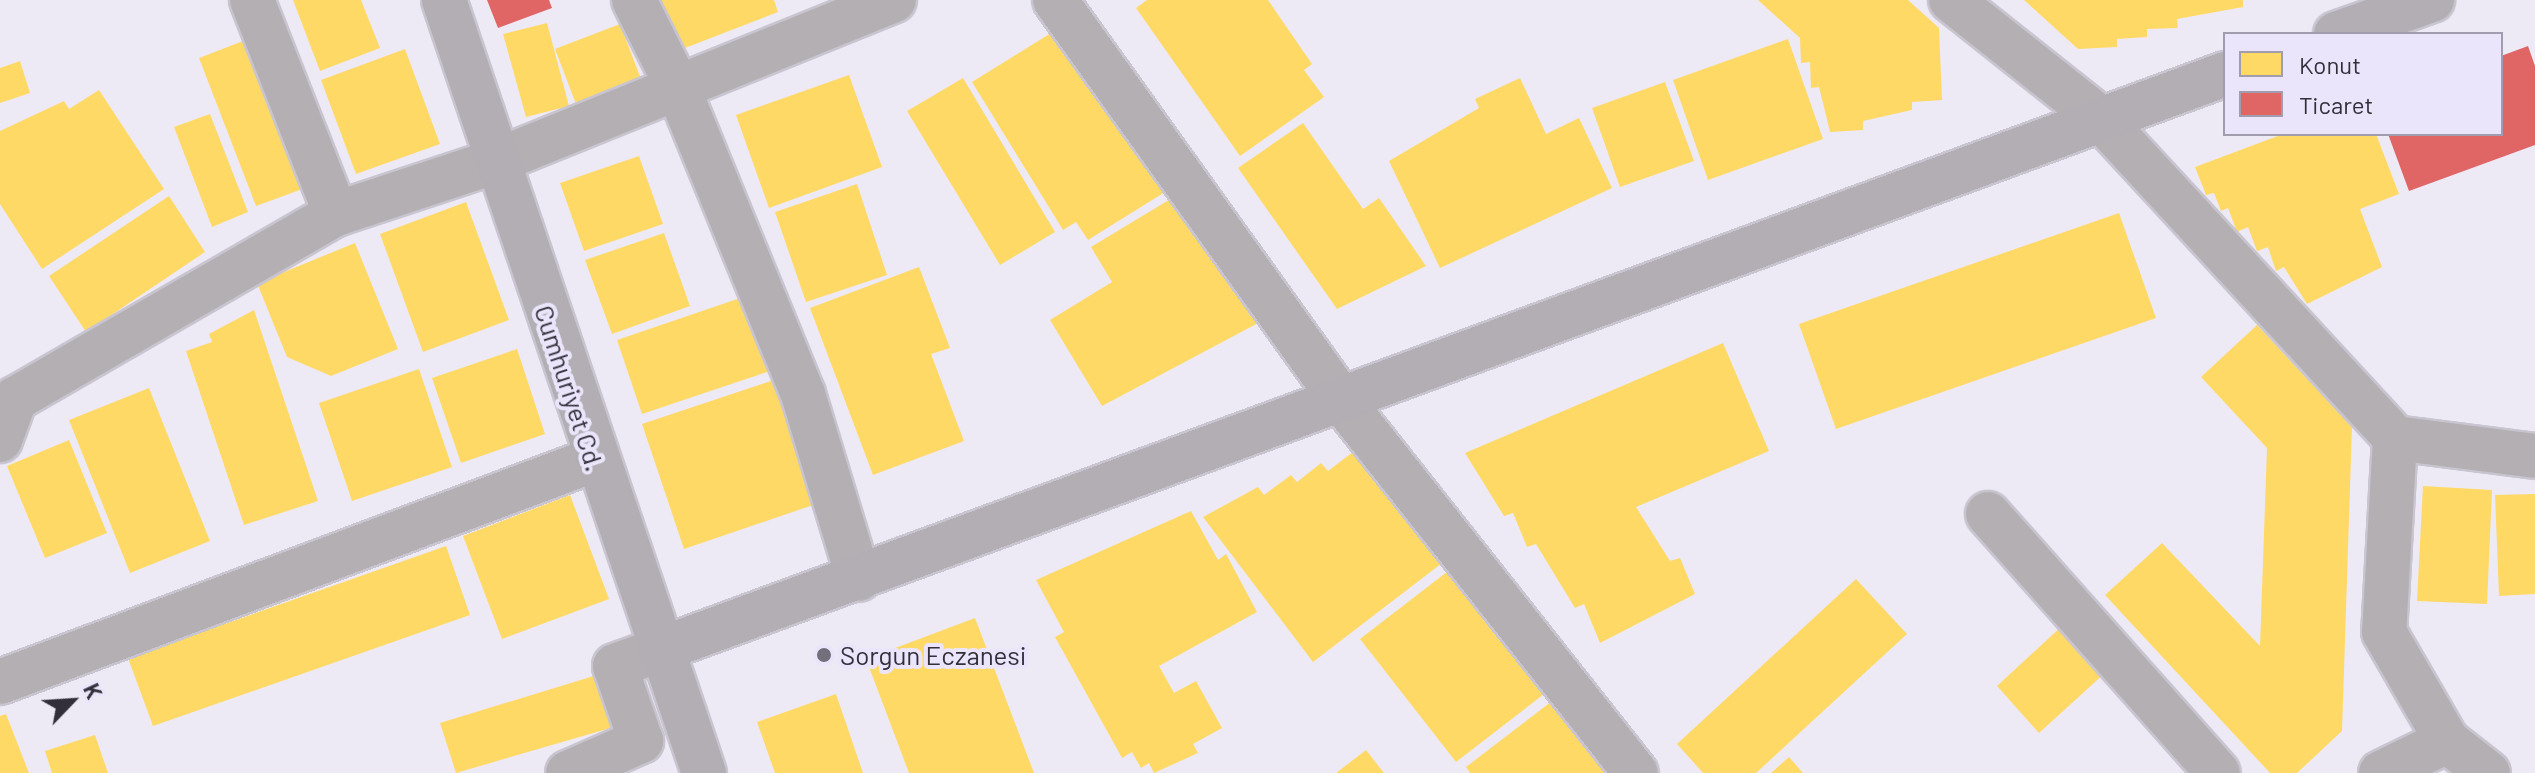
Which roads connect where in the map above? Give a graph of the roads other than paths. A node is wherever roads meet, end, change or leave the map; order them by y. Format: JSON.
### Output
{"nodes":[{"id":1,"x":252,"y":0,"type":"edge"},
{"id":2,"x":444,"y":0,"type":"edge"},
{"id":3,"x":634,"y":0,"type":"edge"},
{"id":4,"x":894,"y":0,"type":"edge"},
{"id":5,"x":1055,"y":0,"type":"edge"},
{"id":6,"x":1951,"y":0,"type":"edge"},
{"id":7,"x":2432,"y":0,"type":"edge"},
{"id":8,"x":2342,"y":32,"type":"edge"},
{"id":9,"x":2223,"y":75,"type":"edge"},
{"id":10,"x":678,"y":88,"type":"junction"},
{"id":11,"x":2100,"y":118,"type":"junction"},
{"id":12,"x":496,"y":161,"type":"junction"},
{"id":13,"x":336,"y":214,"type":"junction"},
{"id":14,"x":7,"y":383,"type":"edge"},
{"id":15,"x":1342,"y":401,"type":"junction"},
{"id":16,"x":2395,"y":438,"type":"junction"},
{"id":17,"x":0,"y":440,"type":"edge"},
{"id":18,"x":2535,"y":456,"type":"edge"},
{"id":19,"x":593,"y":460,"type":"junction"},
{"id":20,"x":1988,"y":514,"type":"dead end"},
{"id":21,"x":859,"y":579,"type":"junction"},
{"id":22,"x":659,"y":650,"type":"junction"},
{"id":23,"x":0,"y":682,"type":"edge"},
{"id":24,"x":2447,"y":741,"type":"junction"},
{"id":25,"x":568,"y":773,"type":"edge"},
{"id":26,"x":704,"y":773,"type":"edge"},
{"id":27,"x":1636,"y":773,"type":"edge"},
{"id":28,"x":2218,"y":773,"type":"edge"},
{"id":29,"x":2381,"y":773,"type":"edge"},
{"id":30,"x":2488,"y":773,"type":"edge"}],
"edges":[{"from":1,"to":13,"type":"street"},
{"from":2,"to":12,"type":"main road","name":"Cumhuriyet Cd."},
{"from":3,"to":10,"type":"street"},
{"from":4,"to":10,"type":"street"},
{"from":5,"to":15,"type":"street"},
{"from":6,"to":11,"type":"street"},
{"from":7,"to":8,"type":"main road"},
{"from":9,"to":11,"type":"main road"},
{"from":10,"to":12,"type":"street"},
{"from":10,"to":21,"type":"street"},
{"from":11,"to":15,"type":"main road"},
{"from":11,"to":16,"type":"street"},
{"from":12,"to":13,"type":"street"},
{"from":12,"to":19,"type":"main road","name":"Cumhuriyet Cd."},
{"from":13,"to":14,"type":"street"},
{"from":14,"to":17,"type":"street"},
{"from":15,"to":21,"type":"main road"},
{"from":15,"to":27,"type":"street"},
{"from":16,"to":18,"type":"street"},
{"from":16,"to":24,"type":"street"},
{"from":19,"to":22,"type":"main road","name":"Cumhuriyet Cd."},
{"from":19,"to":23,"type":"street"},
{"from":20,"to":28,"type":"street"},
{"from":21,"to":22,"type":"main road"},
{"from":22,"to":25,"type":"street"},
{"from":22,"to":26,"type":"main road","name":"Cumhuriyet Cd."},
{"from":24,"to":29,"type":"street"},
{"from":24,"to":30,"type":"street"}]}
